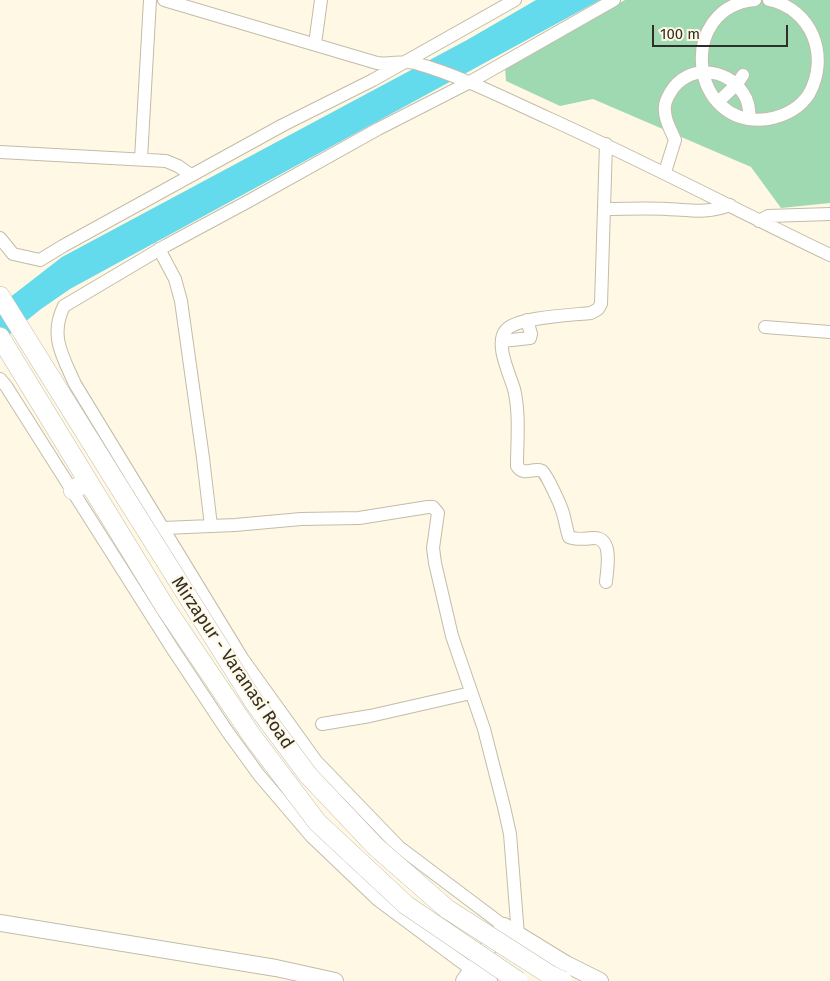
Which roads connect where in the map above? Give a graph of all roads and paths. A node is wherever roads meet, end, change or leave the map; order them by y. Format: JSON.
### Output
{"nodes":[{"id":1,"x":150,"y":0,"type":"edge"},
{"id":2,"x":164,"y":0,"type":"edge"},
{"id":3,"x":321,"y":0,"type":"edge"},
{"id":4,"x":514,"y":0,"type":"edge"},
{"id":5,"x":614,"y":0,"type":"edge"},
{"id":6,"x":755,"y":0,"type":"edge"},
{"id":7,"x":769,"y":0,"type":"edge"},
{"id":8,"x":314,"y":44,"type":"junction"},
{"id":9,"x":408,"y":62,"type":"junction"},
{"id":10,"x":702,"y":72,"type":"junction"},
{"id":11,"x":740,"y":80,"type":"junction"},
{"id":12,"x":466,"y":81,"type":"junction"},
{"id":13,"x":718,"y":102,"type":"junction"},
{"id":14,"x":750,"y":119,"type":"junction"},
{"id":15,"x":606,"y":144,"type":"junction"},
{"id":16,"x":0,"y":152,"type":"edge"},
{"id":17,"x":141,"y":159,"type":"junction"},
{"id":18,"x":665,"y":172,"type":"junction"},
{"id":19,"x":191,"y":175,"type":"junction"},
{"id":20,"x":730,"y":204,"type":"junction"},
{"id":21,"x":604,"y":209,"type":"junction"},
{"id":22,"x":830,"y":214,"type":"edge"},
{"id":23,"x":759,"y":221,"type":"junction"},
{"id":24,"x":0,"y":238,"type":"edge"},
{"id":25,"x":160,"y":249,"type":"junction"},
{"id":26,"x":830,"y":255,"type":"edge"},
{"id":27,"x":0,"y":296,"type":"edge"},
{"id":28,"x":527,"y":320,"type":"junction"},
{"id":29,"x":765,"y":327,"type":"dead end"},
{"id":30,"x":830,"y":332,"type":"edge"},
{"id":31,"x":0,"y":337,"type":"edge"},
{"id":32,"x":502,"y":342,"type":"junction"},
{"id":33,"x":0,"y":379,"type":"edge"},
{"id":34,"x":115,"y":465,"type":"junction"},
{"id":35,"x":80,"y":486,"type":"junction"},
{"id":36,"x":211,"y":526,"type":"junction"},
{"id":37,"x":162,"y":528,"type":"junction"},
{"id":38,"x":606,"y":582,"type":"dead end"},
{"id":39,"x":471,"y":692,"type":"junction"},
{"id":40,"x":322,"y":724,"type":"dead end"},
{"id":41,"x":0,"y":923,"type":"edge"},
{"id":42,"x":504,"y":926,"type":"junction"},
{"id":43,"x":518,"y":934,"type":"junction"},
{"id":44,"x":468,"y":976,"type":"edge"},
{"id":45,"x":335,"y":981,"type":"edge"},
{"id":46,"x":489,"y":981,"type":"edge"},
{"id":47,"x":518,"y":981,"type":"edge"},
{"id":48,"x":563,"y":981,"type":"edge"},
{"id":49,"x":600,"y":981,"type":"edge"}],
"edges":[{"from":1,"to":17,"type":"street"},
{"from":2,"to":8,"type":"street"},
{"from":3,"to":8,"type":"street"},
{"from":4,"to":9,"type":"street"},
{"from":5,"to":12,"type":"street"},
{"from":6,"to":10,"type":"street"},
{"from":7,"to":14,"type":"street"},
{"from":8,"to":9,"type":"street"},
{"from":9,"to":12,"type":"street"},
{"from":9,"to":19,"type":"street"},
{"from":10,"to":11,"type":"street"},
{"from":10,"to":13,"type":"street"},
{"from":10,"to":18,"type":"street"},
{"from":11,"to":13,"type":"street"},
{"from":11,"to":14,"type":"street"},
{"from":12,"to":15,"type":"street"},
{"from":12,"to":25,"type":"street"},
{"from":13,"to":14,"type":"street"},
{"from":15,"to":18,"type":"street"},
{"from":15,"to":21,"type":"street"},
{"from":16,"to":17,"type":"street"},
{"from":17,"to":19,"type":"street"},
{"from":18,"to":20,"type":"street"},
{"from":19,"to":24,"type":"street"},
{"from":20,"to":21,"type":"street"},
{"from":20,"to":23,"type":"street"},
{"from":21,"to":28,"type":"street"},
{"from":22,"to":23,"type":"street"},
{"from":23,"to":26,"type":"street"},
{"from":25,"to":34,"type":"street"},
{"from":25,"to":36,"type":"street"},
{"from":27,"to":34,"type":"highway","name":"Mirzapur - Varanasi Road"},
{"from":28,"to":32,"type":"street"},
{"from":28,"to":32,"type":"street"},
{"from":29,"to":30,"type":"street"},
{"from":31,"to":35,"type":"highway","name":"Mirzapur - Varanasi Road"},
{"from":32,"to":38,"type":"street"},
{"from":33,"to":35,"type":"street"},
{"from":34,"to":37,"type":"street"},
{"from":34,"to":48,"type":"highway","name":"Mirzapur - Varanasi Road","bridge":true},
{"from":35,"to":44,"type":"street"},
{"from":35,"to":47,"type":"highway","name":"Mirzapur - Varanasi Road","bridge":true},
{"from":36,"to":37,"type":"street"},
{"from":36,"to":39,"type":"street"},
{"from":37,"to":42,"type":"street"},
{"from":39,"to":40,"type":"street"},
{"from":39,"to":43,"type":"street"},
{"from":41,"to":45,"type":"main road"},
{"from":42,"to":43,"type":"main road"},
{"from":42,"to":44,"type":"main road"},
{"from":43,"to":49,"type":"main road"},
{"from":44,"to":46,"type":"main road"}]}
